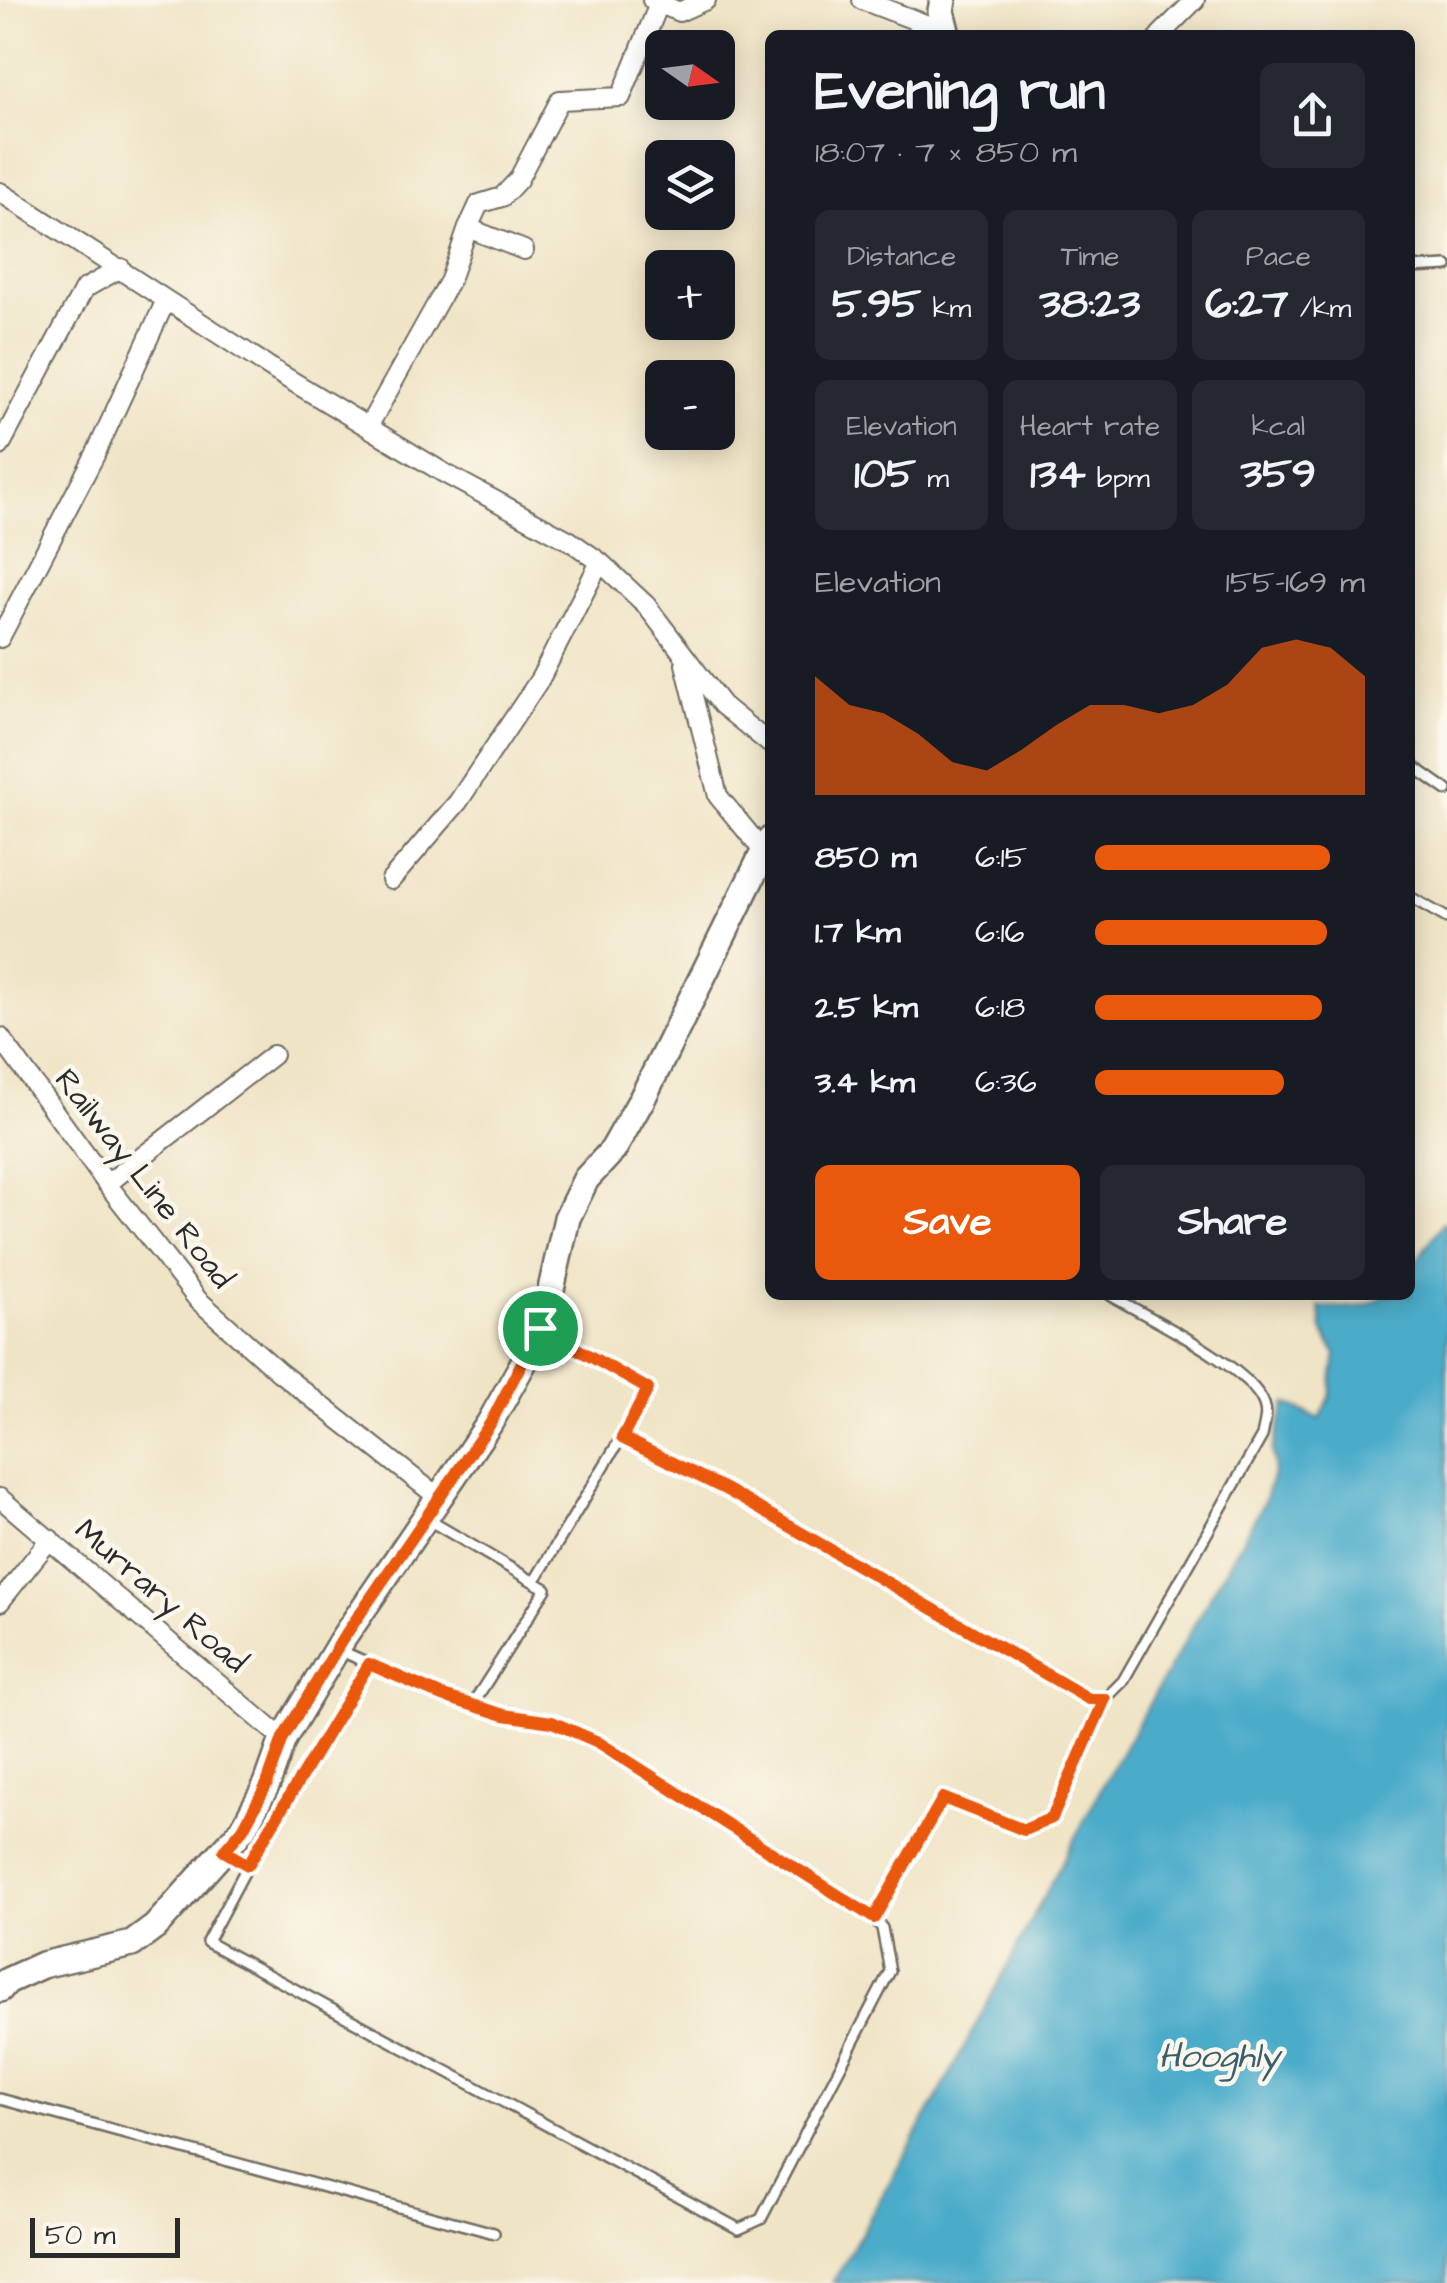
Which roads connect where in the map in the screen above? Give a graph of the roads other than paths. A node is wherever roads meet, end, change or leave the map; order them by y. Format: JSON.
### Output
{"nodes":[{"id":1,"x":706,"y":0,"type":"edge"},
{"id":2,"x":862,"y":0,"type":"edge"},
{"id":3,"x":943,"y":0,"type":"edge"},
{"id":4,"x":1195,"y":0,"type":"edge"},
{"id":5,"x":656,"y":2,"type":"edge"},
{"id":6,"x":937,"y":30,"type":"edge"},
{"id":7,"x":946,"y":30,"type":"edge"},
{"id":8,"x":1165,"y":30,"type":"edge"},
{"id":9,"x":0,"y":192,"type":"edge"},
{"id":10,"x":468,"y":228,"type":"junction"},
{"id":11,"x":524,"y":250,"type":"dead end"},
{"id":12,"x":1447,"y":266,"type":"edge"},
{"id":13,"x":121,"y":268,"type":"junction"},
{"id":14,"x":1415,"y":268,"type":"edge"},
{"id":15,"x":166,"y":300,"type":"junction"},
{"id":16,"x":368,"y":428,"type":"junction"},
{"id":17,"x":0,"y":446,"type":"edge"},
{"id":18,"x":600,"y":562,"type":"junction"},
{"id":19,"x":0,"y":638,"type":"edge"},
{"id":20,"x":682,"y":653,"type":"junction"},
{"id":21,"x":765,"y":740,"type":"edge"},
{"id":22,"x":1415,"y":768,"type":"edge"},
{"id":23,"x":1447,"y":790,"type":"edge"},
{"id":24,"x":765,"y":844,"type":"edge"},
{"id":25,"x":765,"y":850,"type":"edge"},
{"id":26,"x":390,"y":880,"type":"dead end"},
{"id":27,"x":1415,"y":900,"type":"edge"},
{"id":28,"x":1447,"y":918,"type":"edge"},
{"id":29,"x":0,"y":1037,"type":"edge"},
{"id":30,"x":273,"y":1055,"type":"dead end"},
{"id":31,"x":107,"y":1184,"type":"junction"},
{"id":32,"x":1118,"y":1300,"type":"edge"},
{"id":33,"x":540,"y":1328,"type":"junction"},
{"id":34,"x":622,"y":1438,"type":"junction"},
{"id":35,"x":0,"y":1498,"type":"edge"},
{"id":36,"x":431,"y":1507,"type":"junction"},
{"id":37,"x":50,"y":1539,"type":"junction"},
{"id":38,"x":534,"y":1582,"type":"junction"},
{"id":39,"x":0,"y":1602,"type":"edge"},
{"id":40,"x":338,"y":1649,"type":"junction"},
{"id":41,"x":369,"y":1664,"type":"junction"},
{"id":42,"x":1105,"y":1699,"type":"junction"},
{"id":43,"x":472,"y":1705,"type":"junction"},
{"id":44,"x":283,"y":1738,"type":"junction"},
{"id":45,"x":224,"y":1851,"type":"junction"},
{"id":46,"x":248,"y":1865,"type":"junction"},
{"id":47,"x":874,"y":1918,"type":"junction"},
{"id":48,"x":0,"y":1989,"type":"edge"},
{"id":49,"x":0,"y":2099,"type":"edge"},
{"id":50,"x":494,"y":2233,"type":"dead end"}],
"edges":[{"from":1,"to":5,"type":"street"},
{"from":2,"to":6,"type":"street"},
{"from":3,"to":7,"type":"street"},
{"from":4,"to":8,"type":"street"},
{"from":5,"to":10,"type":"street"},
{"from":9,"to":13,"type":"street"},
{"from":10,"to":11,"type":"street"},
{"from":10,"to":16,"type":"street"},
{"from":12,"to":14,"type":"lane"},
{"from":13,"to":15,"type":"street"},
{"from":13,"to":17,"type":"street"},
{"from":15,"to":16,"type":"street"},
{"from":15,"to":19,"type":"street"},
{"from":16,"to":18,"type":"street"},
{"from":18,"to":20,"type":"street"},
{"from":18,"to":26,"type":"street"},
{"from":20,"to":21,"type":"street"},
{"from":20,"to":24,"type":"street"},
{"from":22,"to":23,"type":"lane"},
{"from":25,"to":33,"type":"street"},
{"from":27,"to":28,"type":"lane"},
{"from":29,"to":31,"type":"street","name":"Railway Line Road"},
{"from":30,"to":31,"type":"street"},
{"from":31,"to":36,"type":"street","name":"Railway Line Road"},
{"from":32,"to":42,"type":"lane"},
{"from":33,"to":34,"type":"lane"},
{"from":33,"to":36,"type":"street"},
{"from":34,"to":38,"type":"lane"},
{"from":34,"to":42,"type":"lane"},
{"from":35,"to":37,"type":"street","name":"Murrary Road"},
{"from":36,"to":38,"type":"lane"},
{"from":36,"to":40,"type":"street"},
{"from":37,"to":39,"type":"street"},
{"from":37,"to":44,"type":"street","name":"Murrary Road"},
{"from":38,"to":43,"type":"lane"},
{"from":40,"to":41,"type":"lane"},
{"from":40,"to":44,"type":"street"},
{"from":41,"to":43,"type":"lane"},
{"from":41,"to":46,"type":"lane"},
{"from":42,"to":47,"type":"lane"},
{"from":43,"to":47,"type":"lane"},
{"from":44,"to":45,"type":"street"},
{"from":45,"to":46,"type":"lane"},
{"from":45,"to":48,"type":"street"},
{"from":46,"to":47,"type":"lane"},
{"from":49,"to":50,"type":"lane"}]}
